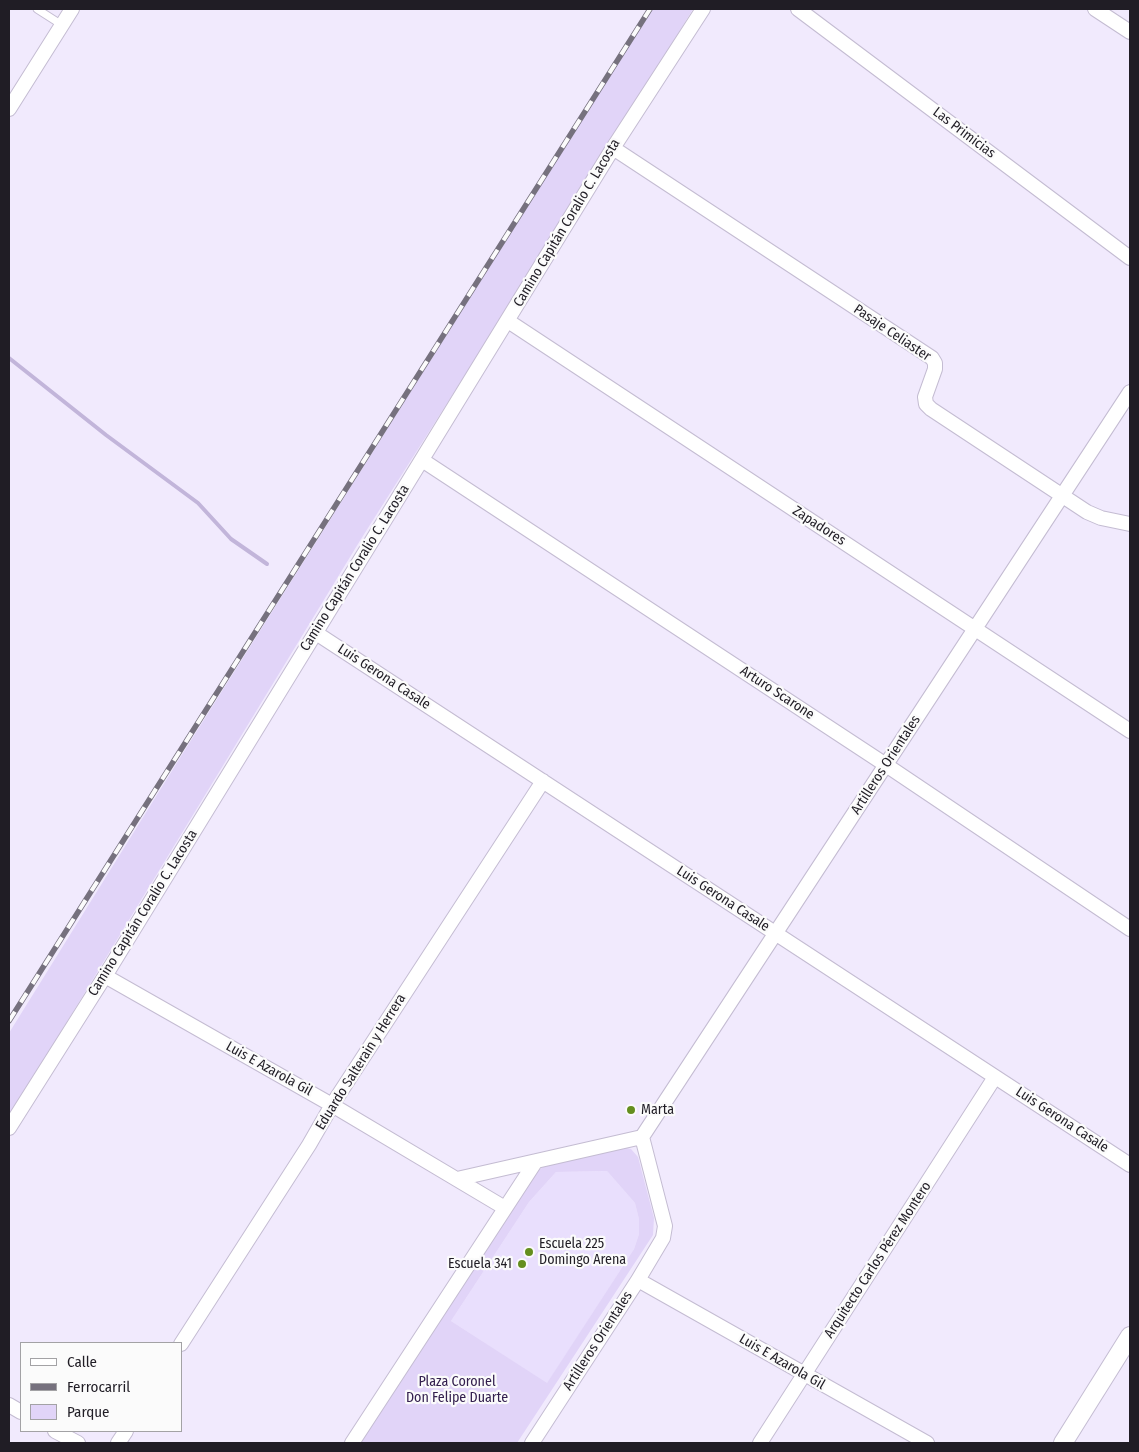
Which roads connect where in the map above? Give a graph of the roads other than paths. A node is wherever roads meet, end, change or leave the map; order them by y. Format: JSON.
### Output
{"nodes":[{"id":1,"x":37,"y":9,"type":"edge"},
{"id":2,"x":72,"y":9,"type":"edge"},
{"id":3,"x":703,"y":9,"type":"edge"},
{"id":4,"x":798,"y":9,"type":"edge"},
{"id":5,"x":1095,"y":9,"type":"edge"},
{"id":6,"x":62,"y":24,"type":"junction"},
{"id":7,"x":1130,"y":32,"type":"edge"},
{"id":8,"x":9,"y":109,"type":"edge"},
{"id":9,"x":614,"y":148,"type":"junction"},
{"id":10,"x":1130,"y":258,"type":"edge"},
{"id":11,"x":508,"y":320,"type":"junction"},
{"id":12,"x":1130,"y":392,"type":"edge"},
{"id":13,"x":422,"y":460,"type":"junction"},
{"id":14,"x":1062,"y":497,"type":"junction"},
{"id":15,"x":1130,"y":524,"type":"edge"},
{"id":16,"x":975,"y":629,"type":"junction"},
{"id":17,"x":316,"y":633,"type":"junction"},
{"id":18,"x":1130,"y":731,"type":"edge"},
{"id":19,"x":886,"y":765,"type":"junction"},
{"id":20,"x":543,"y":781,"type":"junction"},
{"id":21,"x":1130,"y":929,"type":"edge"},
{"id":22,"x":776,"y":933,"type":"junction"},
{"id":23,"x":105,"y":976,"type":"junction"},
{"id":24,"x":995,"y":1076,"type":"junction"},
{"id":25,"x":332,"y":1104,"type":"junction"},
{"id":26,"x":9,"y":1128,"type":"edge"},
{"id":27,"x":642,"y":1137,"type":"junction"},
{"id":28,"x":536,"y":1161,"type":"junction"},
{"id":29,"x":1130,"y":1165,"type":"edge"},
{"id":30,"x":457,"y":1179,"type":"junction"},
{"id":31,"x":505,"y":1208,"type":"junction"},
{"id":32,"x":638,"y":1280,"type":"junction"},
{"id":33,"x":1130,"y":1336,"type":"edge"},
{"id":34,"x":182,"y":1342,"type":"edge"},
{"id":35,"x":804,"y":1374,"type":"junction"},
{"id":36,"x":9,"y":1404,"type":"edge"},
{"id":37,"x":20,"y":1411,"type":"edge"},
{"id":38,"x":57,"y":1432,"type":"edge"},
{"id":39,"x":125,"y":1432,"type":"edge"},
{"id":40,"x":78,"y":1443,"type":"edge"},
{"id":41,"x":118,"y":1443,"type":"edge"},
{"id":42,"x":352,"y":1443,"type":"edge"},
{"id":43,"x":532,"y":1443,"type":"edge"},
{"id":44,"x":760,"y":1443,"type":"edge"},
{"id":45,"x":927,"y":1443,"type":"edge"},
{"id":46,"x":1063,"y":1443,"type":"edge"}],
"edges":[{"from":1,"to":6,"type":"lane"},
{"from":2,"to":6,"type":"street"},
{"from":3,"to":9,"type":"street","name":"Camino Capitán Coralio C. Lacosta"},
{"from":4,"to":10,"type":"street","name":"Las Primicias"},
{"from":5,"to":7,"type":"street"},
{"from":6,"to":8,"type":"street"},
{"from":9,"to":11,"type":"street","name":"Camino Capitán Coralio C. Lacosta"},
{"from":9,"to":14,"type":"street","name":"Pasaje Celiaster"},
{"from":11,"to":13,"type":"street","name":"Camino Capitán Coralio C. Lacosta"},
{"from":11,"to":16,"type":"street","name":"Zapadores"},
{"from":12,"to":14,"type":"street","name":"Artilleros Orientales"},
{"from":13,"to":17,"type":"street","name":"Camino Capitán Coralio C. Lacosta"},
{"from":13,"to":19,"type":"street","name":"Arturo Scarone"},
{"from":14,"to":15,"type":"street","name":"Pasaje Celiaster"},
{"from":14,"to":16,"type":"street","name":"Artilleros Orientales"},
{"from":16,"to":18,"type":"street","name":"Zapadores"},
{"from":16,"to":19,"type":"street","name":"Artilleros Orientales"},
{"from":17,"to":20,"type":"street","name":"Luis Gerona Casale"},
{"from":17,"to":23,"type":"street","name":"Camino Capitán Coralio C. Lacosta"},
{"from":19,"to":21,"type":"street","name":"Arturo Scarone"},
{"from":19,"to":22,"type":"street","name":"Artilleros Orientales"},
{"from":20,"to":22,"type":"street","name":"Luis Gerona Casale"},
{"from":20,"to":25,"type":"street","name":"Eduardo Salterain y Herrera"},
{"from":22,"to":24,"type":"street","name":"Luis Gerona Casale"},
{"from":22,"to":27,"type":"street","name":"Artilleros Orientales"},
{"from":23,"to":25,"type":"street","name":"Luis E Azarola Gil"},
{"from":23,"to":26,"type":"street","name":"Camino Capitán Coralio C. Lacosta"},
{"from":24,"to":29,"type":"street","name":"Luis Gerona Casale"},
{"from":24,"to":35,"type":"street","name":"Arquitecto Carlos Pérez Montero"},
{"from":25,"to":30,"type":"street","name":"Luis E Azarola Gil"},
{"from":25,"to":34,"type":"street","name":"Eduardo Salterain y Herrera"},
{"from":27,"to":28,"type":"street"},
{"from":27,"to":32,"type":"street","name":"Artilleros Orientales"},
{"from":28,"to":30,"type":"street"},
{"from":28,"to":31,"type":"street"},
{"from":30,"to":31,"type":"street","name":"Luis E Azarola Gil"},
{"from":31,"to":42,"type":"street"},
{"from":32,"to":35,"type":"street","name":"Luis E Azarola Gil"},
{"from":32,"to":43,"type":"street","name":"Artilleros Orientales"},
{"from":33,"to":46,"type":"street"},
{"from":35,"to":44,"type":"street","name":"Arquitecto Carlos Pérez Montero"},
{"from":35,"to":45,"type":"street","name":"Luis E Azarola Gil"},
{"from":36,"to":37,"type":"street"},
{"from":38,"to":40,"type":"street"},
{"from":39,"to":41,"type":"street"}]}
